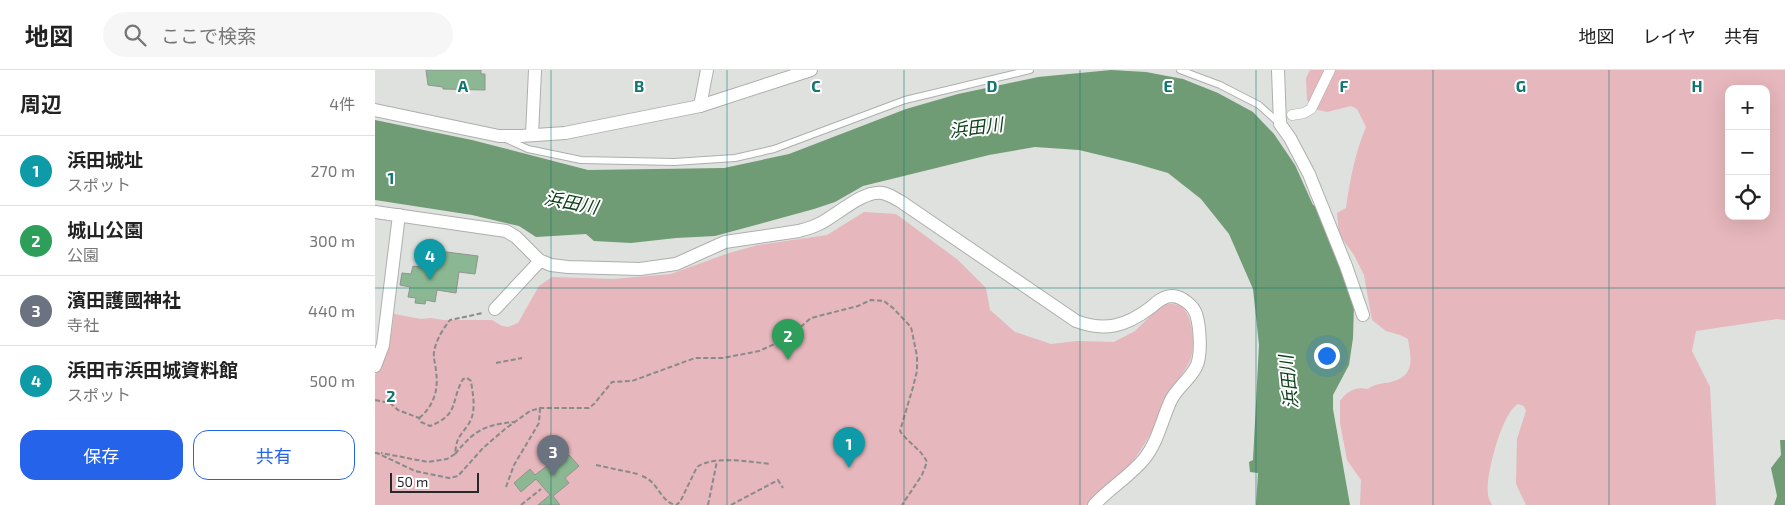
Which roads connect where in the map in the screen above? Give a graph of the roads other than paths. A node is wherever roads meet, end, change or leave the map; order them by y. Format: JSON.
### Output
{"nodes":[{"id":1,"x":535,"y":70,"type":"edge"},
{"id":2,"x":707,"y":70,"type":"edge"},
{"id":3,"x":811,"y":70,"type":"edge"},
{"id":4,"x":1030,"y":70,"type":"edge"},
{"id":5,"x":1181,"y":70,"type":"edge"},
{"id":6,"x":1278,"y":70,"type":"edge"},
{"id":7,"x":1331,"y":70,"type":"edge"},
{"id":8,"x":700,"y":106,"type":"junction"},
{"id":9,"x":375,"y":110,"type":"edge"},
{"id":10,"x":1292,"y":115,"type":"dead end"},
{"id":11,"x":1280,"y":124,"type":"junction"},
{"id":12,"x":532,"y":135,"type":"junction"},
{"id":13,"x":499,"y":136,"type":"junction"},
{"id":14,"x":375,"y":212,"type":"edge"},
{"id":15,"x":399,"y":215,"type":"junction"},
{"id":16,"x":539,"y":260,"type":"junction"},
{"id":17,"x":495,"y":309,"type":"road end"},
{"id":18,"x":1363,"y":314,"type":"dead end"},
{"id":19,"x":375,"y":366,"type":"edge"},
{"id":20,"x":1094,"y":505,"type":"edge"}],
"edges":[{"from":1,"to":12,"type":"street"},
{"from":2,"to":8,"type":"street"},
{"from":3,"to":8,"type":"street"},
{"from":4,"to":13,"type":"lane"},
{"from":5,"to":11,"type":"lane"},
{"from":6,"to":11,"type":"street"},
{"from":7,"to":10,"type":"street"},
{"from":8,"to":12,"type":"street"},
{"from":9,"to":13,"type":"street"},
{"from":11,"to":18,"type":"street"},
{"from":12,"to":13,"type":"street"},
{"from":14,"to":15,"type":"street"},
{"from":15,"to":16,"type":"street"},
{"from":15,"to":19,"type":"street"},
{"from":16,"to":17,"type":"street"},
{"from":16,"to":20,"type":"street"}]}
